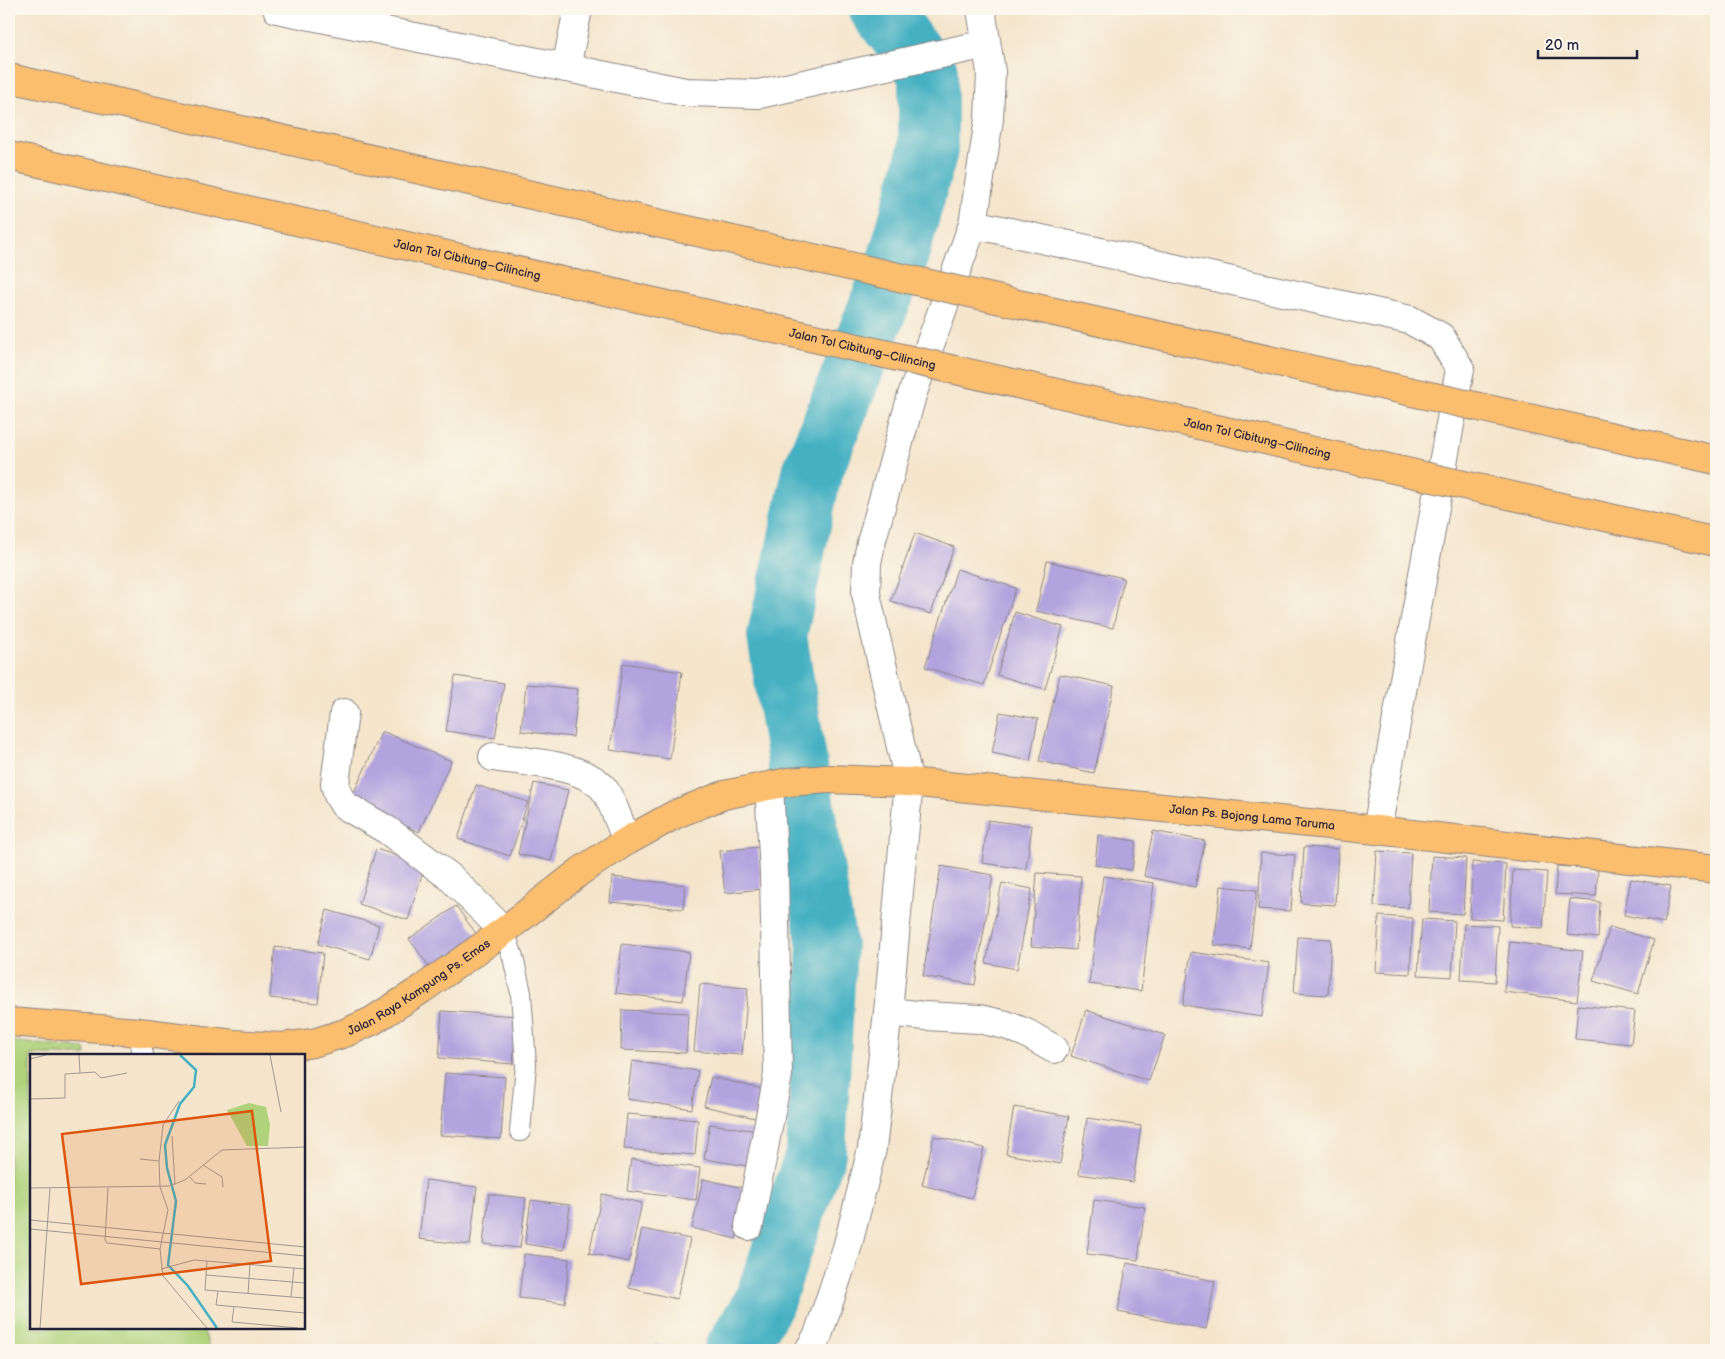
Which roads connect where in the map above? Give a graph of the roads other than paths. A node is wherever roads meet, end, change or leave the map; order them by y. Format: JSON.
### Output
{"nodes":[{"id":1,"x":277,"y":9,"type":"edge"},
{"id":2,"x":578,"y":9,"type":"edge"},
{"id":3,"x":981,"y":9,"type":"edge"},
{"id":4,"x":986,"y":44,"type":"junction"},
{"id":5,"x":566,"y":68,"type":"junction"},
{"id":6,"x":9,"y":78,"type":"edge"},
{"id":7,"x":9,"y":156,"type":"edge"},
{"id":8,"x":974,"y":224,"type":"junction"},
{"id":9,"x":1716,"y":460,"type":"edge"},
{"id":10,"x":1716,"y":542,"type":"edge"},
{"id":11,"x":344,"y":713,"type":"dead end"},
{"id":12,"x":493,"y":757,"type":"dead end"},
{"id":13,"x":909,"y":782,"type":"junction"},
{"id":14,"x":778,"y":784,"type":"junction"},
{"id":15,"x":1378,"y":830,"type":"junction"},
{"id":16,"x":628,"y":840,"type":"junction"},
{"id":17,"x":1716,"y":869,"type":"edge"},
{"id":18,"x":504,"y":931,"type":"junction"},
{"id":19,"x":888,"y":1012,"type":"junction"},
{"id":20,"x":9,"y":1022,"type":"edge"},
{"id":21,"x":141,"y":1044,"type":"edge"},
{"id":22,"x":1054,"y":1049,"type":"dead end"},
{"id":23,"x":520,"y":1131,"type":"dead end"},
{"id":24,"x":749,"y":1226,"type":"dead end"},
{"id":25,"x":809,"y":1350,"type":"edge"}],
"edges":[{"from":1,"to":5,"type":"street"},
{"from":2,"to":5,"type":"street"},
{"from":3,"to":4,"type":"street"},
{"from":4,"to":5,"type":"street"},
{"from":4,"to":8,"type":"street"},
{"from":6,"to":9,"type":"main road","bridge":true},
{"from":7,"to":10,"type":"main road","name":"Jalan Tol Cibitung–Cilincing","bridge":true},
{"from":8,"to":13,"type":"street"},
{"from":8,"to":15,"type":"street"},
{"from":11,"to":18,"type":"street"},
{"from":12,"to":16,"type":"street"},
{"from":13,"to":14,"type":"main road","name":"Jalan Ps. Bojong Lama Taruma"},
{"from":13,"to":15,"type":"main road","name":"Jalan Ps. Bojong Lama Taruma"},
{"from":13,"to":19,"type":"street"},
{"from":14,"to":16,"type":"main road","name":"Jalan Raya Kampung Ps. Emas"},
{"from":14,"to":24,"type":"street"},
{"from":15,"to":17,"type":"main road","name":"Jalan Ps. Bojong Lama Taruma"},
{"from":16,"to":18,"type":"main road","name":"Jalan Raya Kampung Ps. Emas"},
{"from":18,"to":21,"type":"main road","name":"Jalan Raya Kampung Ps. Emas"},
{"from":18,"to":23,"type":"lane"},
{"from":19,"to":22,"type":"street"},
{"from":19,"to":25,"type":"street"},
{"from":20,"to":21,"type":"main road","name":"Jalan Raya Kampung Ps. Emas"}]}
